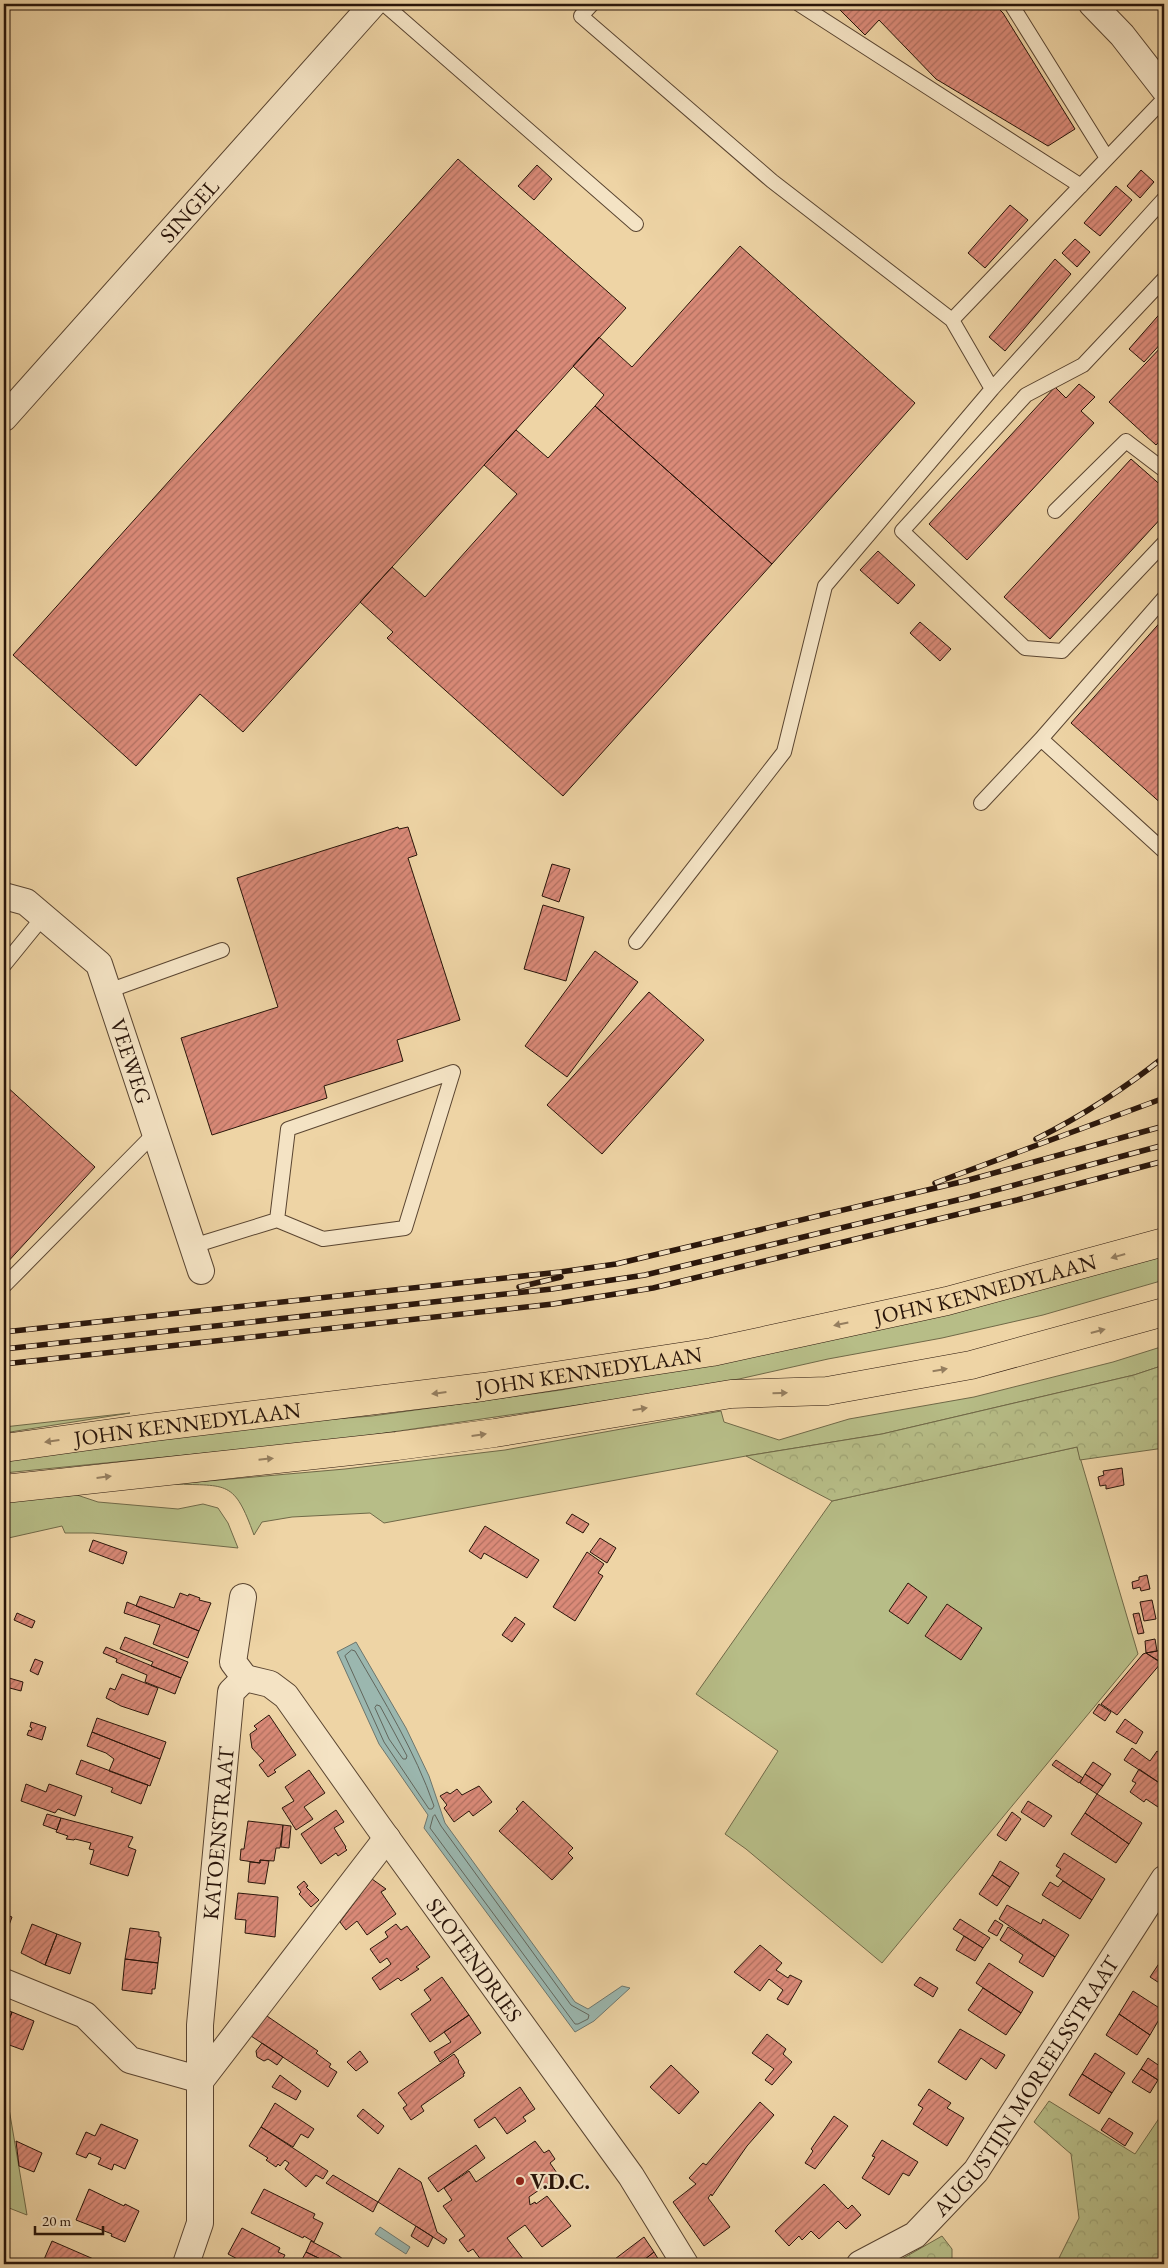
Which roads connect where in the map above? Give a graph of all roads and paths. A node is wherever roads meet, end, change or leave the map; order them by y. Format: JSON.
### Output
{"nodes":[{"id":1,"x":373,"y":4,"type":"edge"},
{"id":2,"x":384,"y":4,"type":"edge"},
{"id":3,"x":592,"y":4,"type":"edge"},
{"id":4,"x":799,"y":4,"type":"edge"},
{"id":5,"x":1011,"y":4,"type":"edge"},
{"id":6,"x":1092,"y":4,"type":"edge"},
{"id":7,"x":1164,"y":89,"type":"edge"},
{"id":8,"x":1164,"y":99,"type":"edge"},
{"id":9,"x":1107,"y":158,"type":"junction"},
{"id":10,"x":1081,"y":186,"type":"junction"},
{"id":11,"x":1164,"y":199,"type":"edge"},
{"id":12,"x":636,"y":224,"type":"dead end"},
{"id":13,"x":1164,"y":279,"type":"edge"},
{"id":14,"x":952,"y":320,"type":"junction"},
{"id":15,"x":992,"y":389,"type":"junction"},
{"id":16,"x":4,"y":418,"type":"edge"},
{"id":17,"x":1164,"y":470,"type":"edge"},
{"id":18,"x":1055,"y":511,"type":"dead end"},
{"id":19,"x":1164,"y":543,"type":"edge"},
{"id":20,"x":1164,"y":598,"type":"edge"},
{"id":21,"x":1040,"y":739,"type":"junction"},
{"id":22,"x":980,"y":803,"type":"dead end"},
{"id":23,"x":1164,"y":851,"type":"edge"},
{"id":24,"x":4,"y":896,"type":"edge"},
{"id":25,"x":43,"y":917,"type":"junction"},
{"id":26,"x":636,"y":942,"type":"dead end"},
{"id":27,"x":222,"y":950,"type":"dead end"},
{"id":28,"x":4,"y":965,"type":"edge"},
{"id":29,"x":108,"y":991,"type":"junction"},
{"id":30,"x":155,"y":1133,"type":"junction"},
{"id":31,"x":277,"y":1220,"type":"junction"},
{"id":32,"x":1164,"y":1242,"type":"edge"},
{"id":33,"x":193,"y":1246,"type":"junction"},
{"id":34,"x":201,"y":1271,"type":"dead end"},
{"id":35,"x":4,"y":1286,"type":"edge"},
{"id":36,"x":1164,"y":1312,"type":"edge"},
{"id":37,"x":4,"y":1448,"type":"edge"},
{"id":38,"x":4,"y":1489,"type":"edge"},
{"id":39,"x":243,"y":1598,"type":"dead end"},
{"id":40,"x":246,"y":1678,"type":"junction"},
{"id":41,"x":387,"y":1838,"type":"junction"},
{"id":42,"x":1164,"y":1879,"type":"edge"},
{"id":43,"x":4,"y":1982,"type":"edge"},
{"id":44,"x":201,"y":2080,"type":"junction"},
{"id":45,"x":186,"y":2264,"type":"edge"},
{"id":46,"x":685,"y":2264,"type":"edge"},
{"id":47,"x":860,"y":2264,"type":"edge"}],
"edges":[{"from":1,"to":16,"type":"street","name":"SINGEL"},
{"from":2,"to":12,"type":"lane"},
{"from":3,"to":14,"type":"lane"},
{"from":4,"to":10,"type":"lane"},
{"from":5,"to":9,"type":"lane"},
{"from":6,"to":7,"type":"street"},
{"from":8,"to":9,"type":"lane"},
{"from":9,"to":10,"type":"lane"},
{"from":10,"to":14,"type":"lane"},
{"from":11,"to":15,"type":"lane"},
{"from":13,"to":19,"type":"lane"},
{"from":14,"to":15,"type":"lane"},
{"from":15,"to":26,"type":"lane"},
{"from":17,"to":18,"type":"lane"},
{"from":20,"to":21,"type":"lane"},
{"from":21,"to":22,"type":"lane"},
{"from":21,"to":23,"type":"lane"},
{"from":24,"to":25,"type":"street","name":"VEEWEG"},
{"from":25,"to":28,"type":"lane"},
{"from":25,"to":29,"type":"street","name":"VEEWEG"},
{"from":27,"to":29,"type":"lane"},
{"from":29,"to":30,"type":"street","name":"VEEWEG"},
{"from":30,"to":33,"type":"street","name":"VEEWEG"},
{"from":30,"to":35,"type":"lane"},
{"from":31,"to":31,"type":"lane"},
{"from":31,"to":33,"type":"lane"},
{"from":32,"to":37,"type":"highway","name":"JOHN KENNEDYLAAN","one_way":true},
{"from":33,"to":34,"type":"street","name":"VEEWEG"},
{"from":38,"to":36,"type":"highway","name":"JOHN KENNEDYLAAN","one_way":true},
{"from":39,"to":40,"type":"street"},
{"from":40,"to":41,"type":"street","name":"SLOTENDRIES"},
{"from":40,"to":44,"type":"street","name":"KATOENSTRAAT"},
{"from":41,"to":44,"type":"street"},
{"from":41,"to":46,"type":"street","name":"SLOTENDRIES"},
{"from":42,"to":47,"type":"street","name":"AUGUSTIJN MOREELSSTRAAT"},
{"from":43,"to":44,"type":"street"},
{"from":44,"to":45,"type":"street","name":"KATOENSTRAAT"}]}
